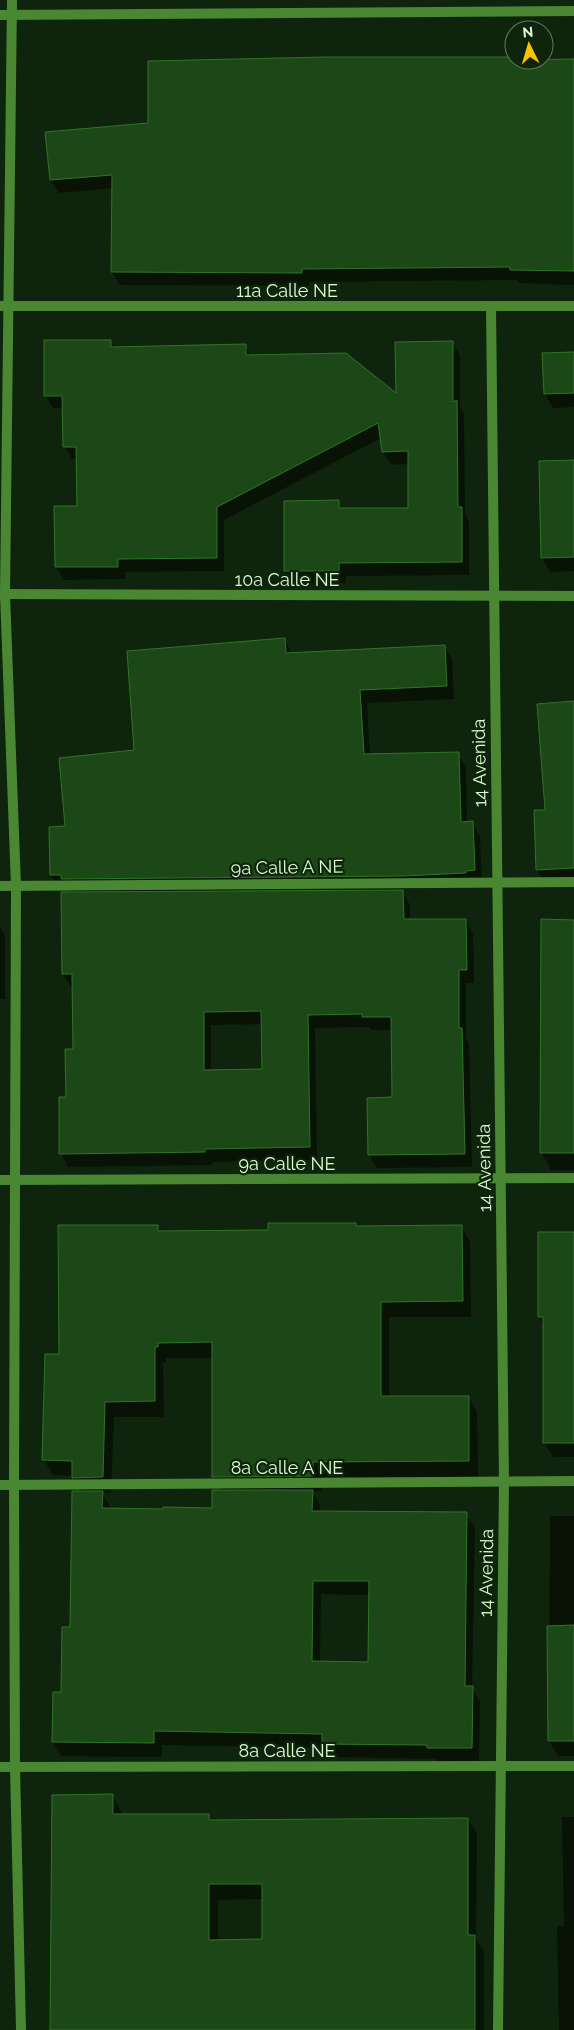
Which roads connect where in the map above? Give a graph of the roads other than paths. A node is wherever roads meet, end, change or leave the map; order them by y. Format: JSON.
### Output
{"nodes":[{"id":1,"x":12,"y":0,"type":"edge"},
{"id":2,"x":574,"y":11,"type":"edge"},
{"id":3,"x":0,"y":15,"type":"edge"},
{"id":4,"x":12,"y":15,"type":"junction"},
{"id":5,"x":4,"y":306,"type":"edge"},
{"id":6,"x":491,"y":306,"type":"junction"},
{"id":7,"x":574,"y":306,"type":"edge"},
{"id":8,"x":2,"y":594,"type":"edge"},
{"id":9,"x":494,"y":595,"type":"junction"},
{"id":10,"x":574,"y":596,"type":"edge"},
{"id":11,"x":497,"y":882,"type":"junction"},
{"id":12,"x":574,"y":882,"type":"edge"},
{"id":13,"x":0,"y":886,"type":"edge"},
{"id":14,"x":16,"y":886,"type":"junction"},
{"id":15,"x":501,"y":1178,"type":"junction"},
{"id":16,"x":574,"y":1178,"type":"edge"},
{"id":17,"x":0,"y":1180,"type":"edge"},
{"id":18,"x":15,"y":1180,"type":"junction"},
{"id":19,"x":574,"y":1481,"type":"edge"},
{"id":20,"x":504,"y":1482,"type":"junction"},
{"id":21,"x":0,"y":1485,"type":"edge"},
{"id":22,"x":14,"y":1485,"type":"junction"},
{"id":23,"x":500,"y":1766,"type":"junction"},
{"id":24,"x":574,"y":1766,"type":"edge"},
{"id":25,"x":0,"y":1767,"type":"edge"},
{"id":26,"x":15,"y":1767,"type":"junction"},
{"id":27,"x":21,"y":2030,"type":"edge"},
{"id":28,"x":498,"y":2030,"type":"edge"}],
"edges":[{"from":1,"to":4,"type":"street"},
{"from":2,"to":4,"type":"street"},
{"from":3,"to":4,"type":"street"},
{"from":4,"to":5,"type":"street"},
{"from":5,"to":6,"type":"street","name":"11a Calle NE"},
{"from":5,"to":8,"type":"street"},
{"from":6,"to":7,"type":"street","name":"11a Calle NE"},
{"from":6,"to":9,"type":"street","name":"14 Avenida"},
{"from":8,"to":9,"type":"street","name":"10a Calle NE"},
{"from":8,"to":14,"type":"street"},
{"from":9,"to":10,"type":"street","name":"10a Calle NE"},
{"from":9,"to":11,"type":"street","name":"14 Avenida"},
{"from":11,"to":12,"type":"street","name":"9a Calle A NE"},
{"from":11,"to":14,"type":"street","name":"9a Calle A NE"},
{"from":11,"to":15,"type":"street","name":"14 Avenida"},
{"from":13,"to":14,"type":"street","name":"9a Calle A NE"},
{"from":14,"to":18,"type":"street"},
{"from":15,"to":16,"type":"street","name":"9a Calle NE"},
{"from":15,"to":18,"type":"street","name":"9a Calle NE"},
{"from":15,"to":20,"type":"street","name":"14 Avenida"},
{"from":17,"to":18,"type":"street","name":"9a Calle NE"},
{"from":18,"to":22,"type":"street"},
{"from":19,"to":20,"type":"street","name":"8a Calle A NE"},
{"from":20,"to":22,"type":"street","name":"8a Calle A NE"},
{"from":20,"to":23,"type":"street","name":"14 Avenida"},
{"from":21,"to":22,"type":"street","name":"8a Calle A NE"},
{"from":22,"to":26,"type":"street"},
{"from":23,"to":24,"type":"street","name":"8a Calle NE"},
{"from":23,"to":26,"type":"street","name":"8a Calle NE"},
{"from":23,"to":28,"type":"street","name":"14 Avenida"},
{"from":25,"to":26,"type":"street","name":"8a Calle NE"},
{"from":26,"to":27,"type":"street"}]}
